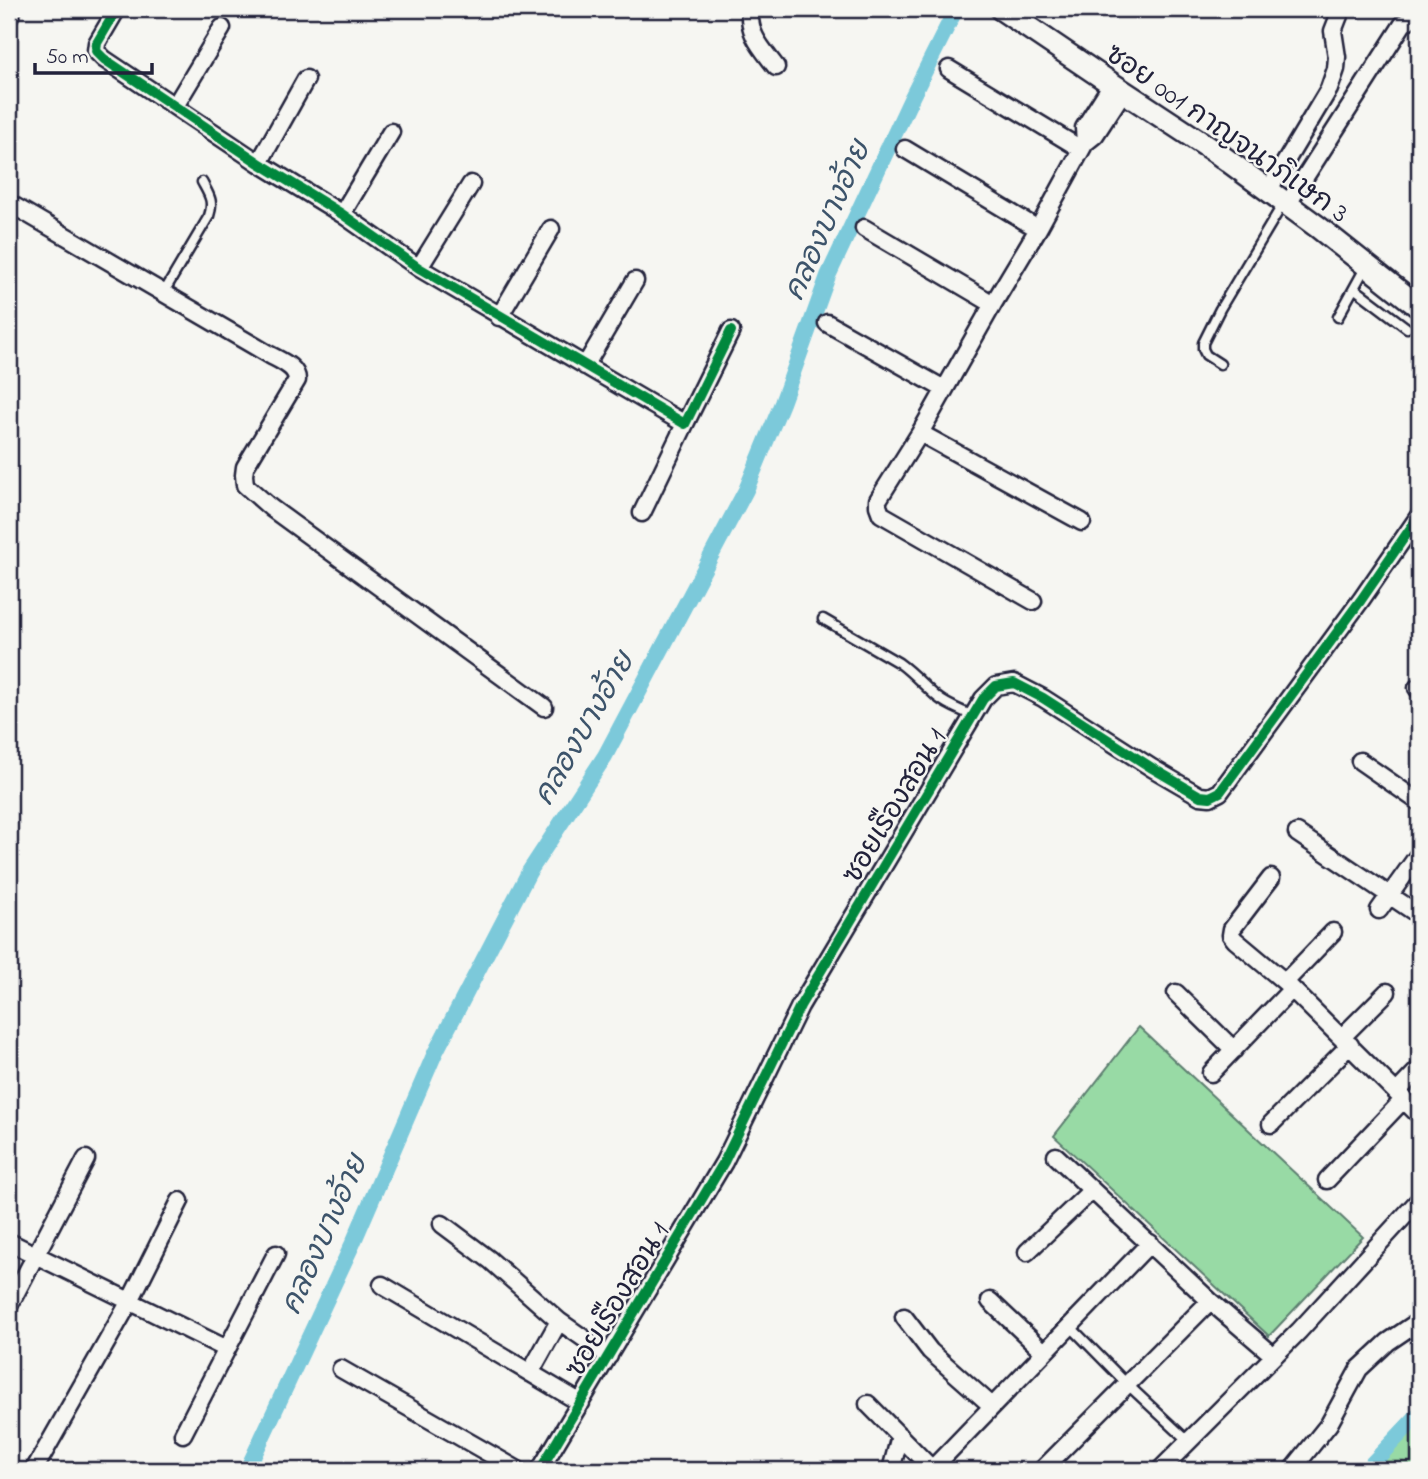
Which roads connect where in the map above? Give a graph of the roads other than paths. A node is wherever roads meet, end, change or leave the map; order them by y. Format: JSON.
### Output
{"nodes":[{"id":1,"x":13,"y":9,"type":"edge"},
{"id":2,"x":117,"y":9,"type":"edge"},
{"id":3,"x":750,"y":9,"type":"edge"},
{"id":4,"x":1001,"y":9,"type":"edge"},
{"id":5,"x":1340,"y":13,"type":"dead end"},
{"id":6,"x":9,"y":17,"type":"edge"},
{"id":7,"x":1419,"y":17,"type":"edge"},
{"id":8,"x":222,"y":28,"type":"dead end"},
{"id":9,"x":776,"y":67,"type":"dead end"},
{"id":10,"x":949,"y":69,"type":"dead end"},
{"id":11,"x":306,"y":79,"type":"dead end"},
{"id":12,"x":1117,"y":88,"type":"junction"},
{"id":13,"x":175,"y":106,"type":"junction"},
{"id":14,"x":391,"y":132,"type":"dead end"},
{"id":15,"x":1083,"y":146,"type":"junction"},
{"id":16,"x":905,"y":149,"type":"dead end"},
{"id":17,"x":259,"y":163,"type":"junction"},
{"id":18,"x":202,"y":182,"type":"dead end"},
{"id":19,"x":471,"y":184,"type":"dead end"},
{"id":20,"x":1280,"y":199,"type":"junction"},
{"id":21,"x":9,"y":203,"type":"edge"},
{"id":22,"x":342,"y":214,"type":"junction"},
{"id":23,"x":864,"y":228,"type":"dead end"},
{"id":24,"x":551,"y":229,"type":"dead end"},
{"id":25,"x":1038,"y":229,"type":"junction"},
{"id":26,"x":1366,"y":265,"type":"junction"},
{"id":27,"x":419,"y":268,"type":"junction"},
{"id":28,"x":635,"y":281,"type":"dead end"},
{"id":29,"x":1354,"y":288,"type":"junction"},
{"id":30,"x":164,"y":292,"type":"junction"},
{"id":31,"x":993,"y":303,"type":"junction"},
{"id":32,"x":1419,"y":307,"type":"edge"},
{"id":33,"x":499,"y":317,"type":"junction"},
{"id":34,"x":1338,"y":317,"type":"dead end"},
{"id":35,"x":827,"y":323,"type":"dead end"},
{"id":36,"x":1407,"y":328,"type":"dead end"},
{"id":37,"x":730,"y":331,"type":"dead end"},
{"id":38,"x":1220,"y":364,"type":"dead end"},
{"id":39,"x":585,"y":366,"type":"junction"},
{"id":40,"x":944,"y":389,"type":"junction"},
{"id":41,"x":685,"y":424,"type":"junction"},
{"id":42,"x":920,"y":433,"type":"junction"},
{"id":43,"x":642,"y":513,"type":"dead end"},
{"id":44,"x":1419,"y":516,"type":"edge"},
{"id":45,"x":1082,"y":522,"type":"dead end"},
{"id":46,"x":1033,"y":601,"type":"dead end"},
{"id":47,"x":823,"y":619,"type":"dead end"},
{"id":48,"x":544,"y":707,"type":"dead end"},
{"id":49,"x":973,"y":716,"type":"junction"},
{"id":50,"x":1360,"y":761,"type":"dead end"},
{"id":51,"x":1419,"y":802,"type":"edge"},
{"id":52,"x":1297,"y":833,"type":"dead end"},
{"id":53,"x":1419,"y":854,"type":"edge"},
{"id":54,"x":1271,"y":878,"type":"dead end"},
{"id":55,"x":1390,"y":895,"type":"junction"},
{"id":56,"x":1379,"y":910,"type":"dead end"},
{"id":57,"x":1419,"y":915,"type":"edge"},
{"id":58,"x":1333,"y":932,"type":"dead end"},
{"id":59,"x":1289,"y":985,"type":"junction"},
{"id":60,"x":1387,"y":992,"type":"dead end"},
{"id":61,"x":1176,"y":993,"type":"dead end"},
{"id":62,"x":1346,"y":1041,"type":"junction"},
{"id":63,"x":1234,"y":1050,"type":"junction"},
{"id":64,"x":1419,"y":1069,"type":"edge"},
{"id":65,"x":1211,"y":1073,"type":"dead end"},
{"id":66,"x":1401,"y":1096,"type":"junction"},
{"id":67,"x":1419,"y":1115,"type":"edge"},
{"id":68,"x":1271,"y":1124,"type":"dead end"},
{"id":69,"x":1056,"y":1156,"type":"dead end"},
{"id":70,"x":86,"y":1159,"type":"dead end"},
{"id":71,"x":1327,"y":1180,"type":"dead end"},
{"id":72,"x":1092,"y":1190,"type":"junction"},
{"id":73,"x":1419,"y":1200,"type":"edge"},
{"id":74,"x":180,"y":1201,"type":"dead end"},
{"id":75,"x":442,"y":1224,"type":"dead end"},
{"id":76,"x":9,"y":1242,"type":"edge"},
{"id":77,"x":1150,"y":1243,"type":"junction"},
{"id":78,"x":1027,"y":1252,"type":"dead end"},
{"id":79,"x":276,"y":1254,"type":"dead end"},
{"id":80,"x":36,"y":1255,"type":"junction"},
{"id":81,"x":382,"y":1285,"type":"dead end"},
{"id":82,"x":130,"y":1301,"type":"junction"},
{"id":83,"x":990,"y":1301,"type":"dead end"},
{"id":84,"x":1210,"y":1301,"type":"junction"},
{"id":85,"x":9,"y":1306,"type":"edge"},
{"id":86,"x":904,"y":1317,"type":"dead end"},
{"id":87,"x":559,"y":1321,"type":"junction"},
{"id":88,"x":1419,"y":1321,"type":"edge"},
{"id":89,"x":1070,"y":1326,"type":"junction"},
{"id":90,"x":227,"y":1349,"type":"junction"},
{"id":91,"x":1044,"y":1352,"type":"junction"},
{"id":92,"x":609,"y":1356,"type":"junction"},
{"id":93,"x":1274,"y":1356,"type":"junction"},
{"id":94,"x":341,"y":1369,"type":"dead end"},
{"id":95,"x":530,"y":1373,"type":"junction"},
{"id":96,"x":1127,"y":1384,"type":"junction"},
{"id":97,"x":581,"y":1403,"type":"junction"},
{"id":98,"x":869,"y":1404,"type":"dead end"},
{"id":99,"x":992,"y":1406,"type":"junction"},
{"id":100,"x":183,"y":1434,"type":"dead end"},
{"id":101,"x":900,"y":1436,"type":"junction"},
{"id":102,"x":1188,"y":1441,"type":"junction"},
{"id":103,"x":34,"y":1470,"type":"edge"},
{"id":104,"x":518,"y":1470,"type":"edge"},
{"id":105,"x":540,"y":1470,"type":"edge"},
{"id":106,"x":891,"y":1470,"type":"edge"},
{"id":107,"x":932,"y":1470,"type":"edge"},
{"id":108,"x":1042,"y":1470,"type":"edge"},
{"id":109,"x":1160,"y":1470,"type":"edge"},
{"id":110,"x":1292,"y":1470,"type":"edge"}],
"edges":[{"from":1,"to":6,"type":"street"},
{"from":2,"to":13,"type":"street"},
{"from":3,"to":9,"type":"street"},
{"from":4,"to":12,"type":"street","name":"ซอย 001 กาญจนาภิเษก 3"},
{"from":5,"to":20,"type":"street"},
{"from":7,"to":20,"type":"street"},
{"from":8,"to":13,"type":"street"},
{"from":10,"to":15,"type":"street"},
{"from":11,"to":17,"type":"street"},
{"from":12,"to":15,"type":"street"},
{"from":12,"to":20,"type":"street","name":"ซอย 001 กาญจนาภิเษก 3"},
{"from":13,"to":17,"type":"street"},
{"from":14,"to":22,"type":"street"},
{"from":15,"to":25,"type":"street"},
{"from":16,"to":25,"type":"street"},
{"from":17,"to":22,"type":"street"},
{"from":18,"to":30,"type":"lane"},
{"from":19,"to":27,"type":"street"},
{"from":20,"to":26,"type":"street","name":"ซอย 001 กาญจนาภิเษก 3"},
{"from":20,"to":38,"type":"lane"},
{"from":21,"to":30,"type":"street"},
{"from":22,"to":27,"type":"street"},
{"from":23,"to":31,"type":"street"},
{"from":24,"to":33,"type":"street"},
{"from":25,"to":31,"type":"street"},
{"from":26,"to":29,"type":"lane"},
{"from":26,"to":32,"type":"street","name":"ซอย 001 กาญจนาภิเษก 3"},
{"from":27,"to":33,"type":"street"},
{"from":28,"to":39,"type":"street"},
{"from":29,"to":34,"type":"lane"},
{"from":29,"to":36,"type":"lane"},
{"from":30,"to":48,"type":"street"},
{"from":31,"to":40,"type":"street"},
{"from":33,"to":39,"type":"street"},
{"from":35,"to":40,"type":"street"},
{"from":37,"to":41,"type":"street"},
{"from":39,"to":41,"type":"street"},
{"from":40,"to":42,"type":"street"},
{"from":41,"to":43,"type":"street"},
{"from":42,"to":45,"type":"street"},
{"from":42,"to":46,"type":"street"},
{"from":44,"to":49,"type":"street","name":"ซอยเรืองสอน 1"},
{"from":47,"to":49,"type":"lane"},
{"from":49,"to":92,"type":"street","name":"ซอยเรืองสอน 1"},
{"from":50,"to":51,"type":"street"},
{"from":52,"to":55,"type":"street"},
{"from":53,"to":55,"type":"street"},
{"from":54,"to":59,"type":"street"},
{"from":55,"to":56,"type":"street"},
{"from":55,"to":57,"type":"street"},
{"from":58,"to":59,"type":"street"},
{"from":59,"to":62,"type":"street"},
{"from":59,"to":63,"type":"street"},
{"from":60,"to":62,"type":"street"},
{"from":61,"to":63,"type":"street"},
{"from":62,"to":66,"type":"street"},
{"from":62,"to":68,"type":"street"},
{"from":63,"to":65,"type":"street"},
{"from":64,"to":66,"type":"street"},
{"from":66,"to":67,"type":"street"},
{"from":66,"to":71,"type":"street"},
{"from":69,"to":72,"type":"street"},
{"from":70,"to":80,"type":"street"},
{"from":72,"to":77,"type":"street"},
{"from":72,"to":78,"type":"street"},
{"from":73,"to":93,"type":"street"},
{"from":74,"to":82,"type":"street"},
{"from":75,"to":87,"type":"street"},
{"from":76,"to":80,"type":"street"},
{"from":77,"to":84,"type":"street"},
{"from":77,"to":89,"type":"street"},
{"from":79,"to":90,"type":"street"},
{"from":80,"to":82,"type":"street"},
{"from":80,"to":85,"type":"street"},
{"from":81,"to":95,"type":"street"},
{"from":82,"to":90,"type":"street"},
{"from":82,"to":103,"type":"street"},
{"from":83,"to":91,"type":"street"},
{"from":84,"to":93,"type":"street"},
{"from":84,"to":96,"type":"street"},
{"from":86,"to":99,"type":"street"},
{"from":87,"to":92,"type":"street"},
{"from":87,"to":95,"type":"street"},
{"from":88,"to":110,"type":"street"},
{"from":89,"to":91,"type":"street"},
{"from":89,"to":96,"type":"lane"},
{"from":90,"to":100,"type":"street"},
{"from":91,"to":99,"type":"street"},
{"from":92,"to":97,"type":"street","name":"ซอยเรืองสอน 1"},
{"from":93,"to":102,"type":"street"},
{"from":94,"to":104,"type":"street"},
{"from":95,"to":97,"type":"street"},
{"from":96,"to":102,"type":"lane"},
{"from":96,"to":108,"type":"street"},
{"from":97,"to":105,"type":"street","name":"ซอยเรืองสอน 1"},
{"from":98,"to":101,"type":"street"},
{"from":99,"to":107,"type":"street"},
{"from":101,"to":106,"type":"street"},
{"from":101,"to":107,"type":"street"},
{"from":102,"to":109,"type":"street"}]}
